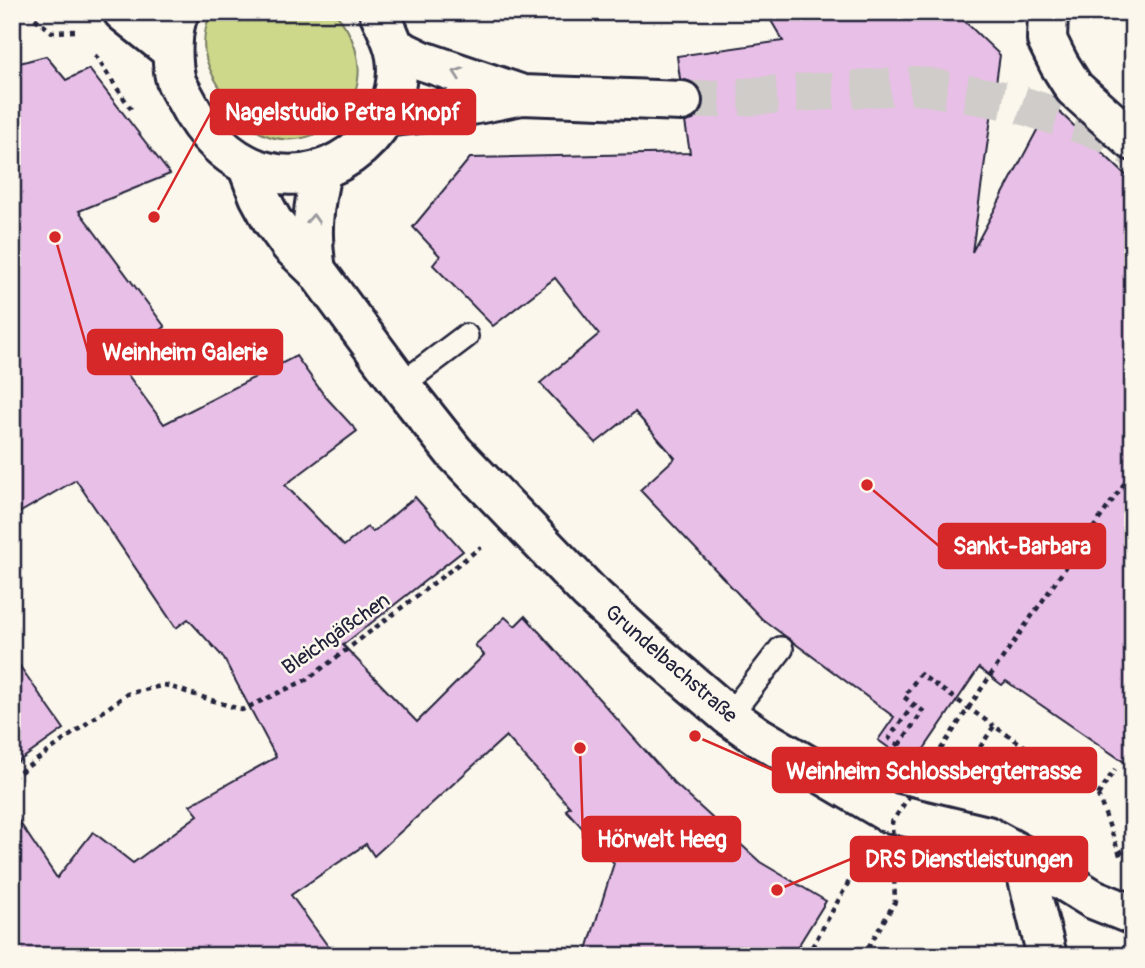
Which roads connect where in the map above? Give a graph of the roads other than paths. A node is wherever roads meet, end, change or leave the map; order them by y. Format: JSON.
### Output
{"nodes":[{"id":1,"x":123,"y":12,"type":"edge"},
{"id":2,"x":179,"y":12,"type":"edge"},
{"id":3,"x":379,"y":12,"type":"edge"},
{"id":4,"x":1048,"y":12,"type":"edge"},
{"id":5,"x":394,"y":47,"type":"junction"},
{"id":6,"x":172,"y":51,"type":"junction"},
{"id":7,"x":522,"y":95,"type":"junction"},
{"id":8,"x":682,"y":102,"type":"tunnel mouth"},
{"id":9,"x":386,"y":117,"type":"junction"},
{"id":10,"x":1133,"y":141,"type":"edge"},
{"id":11,"x":247,"y":165,"type":"junction"},
{"id":12,"x":322,"y":169,"type":"junction"},
{"id":13,"x":316,"y":270,"type":"junction"},
{"id":14,"x":466,"y":336,"type":"dead end"},
{"id":15,"x":401,"y":385,"type":"junction"},
{"id":16,"x":781,"y":649,"type":"dead end"},
{"id":17,"x":744,"y":727,"type":"junction"},
{"id":18,"x":1022,"y":855,"type":"junction"},
{"id":19,"x":1133,"y":915,"type":"edge"},
{"id":20,"x":1047,"y":956,"type":"edge"}],
"edges":[{"from":1,"to":6,"type":"street"},
{"from":2,"to":6,"type":"street"},
{"from":3,"to":5,"type":"street"},
{"from":4,"to":10,"type":"street"},
{"from":7,"to":5,"type":"street","one_way":true},
{"from":5,"to":9,"type":"street"},
{"from":6,"to":11,"type":"street"},
{"from":7,"to":8,"type":"street"},
{"from":7,"to":9,"type":"street"},
{"from":9,"to":12,"type":"street"},
{"from":11,"to":12,"type":"street"},
{"from":11,"to":13,"type":"street","name":"Grundelbachstraße"},
{"from":13,"to":12,"type":"street","name":"Grundelbachstraße","one_way":true},
{"from":13,"to":15,"type":"street","name":"Grundelbachstraße"},
{"from":14,"to":15,"type":"lane"},
{"from":15,"to":17,"type":"street","name":"Grundelbachstraße"},
{"from":16,"to":17,"type":"lane"},
{"from":17,"to":18,"type":"street","name":"Grundelbachstraße"},
{"from":18,"to":19,"type":"street","name":"Grundelbachstraße"},
{"from":18,"to":20,"type":"street"}]}
